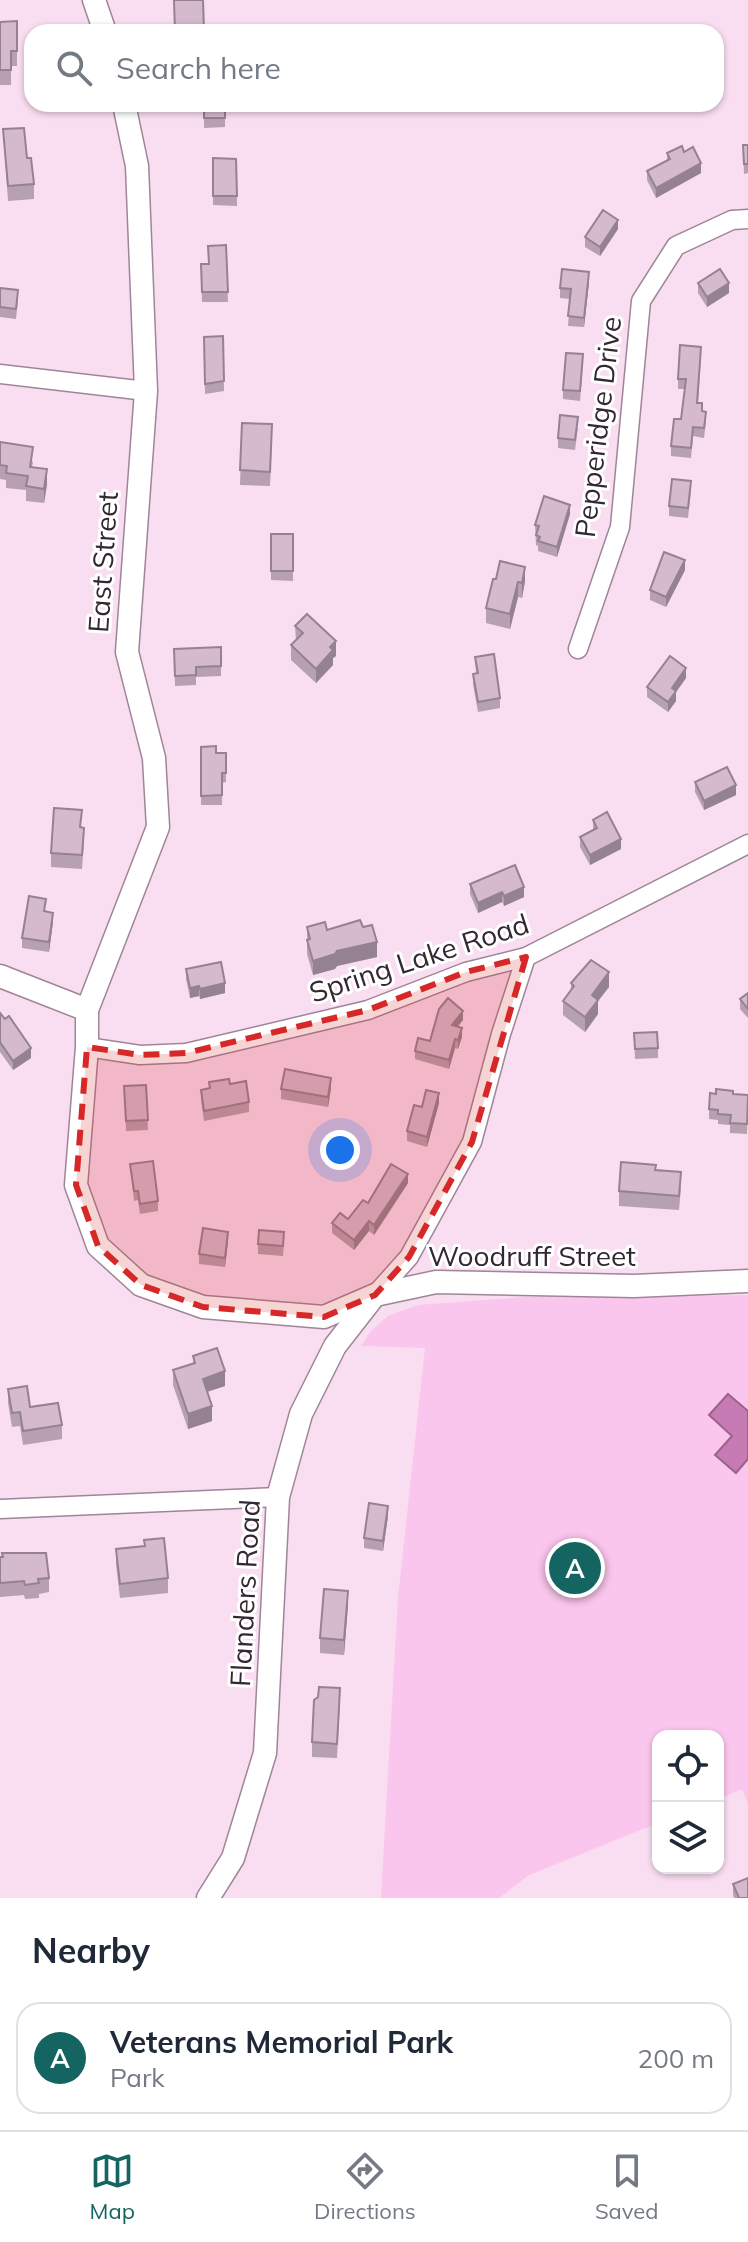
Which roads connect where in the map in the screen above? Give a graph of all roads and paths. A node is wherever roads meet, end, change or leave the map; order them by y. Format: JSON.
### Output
{"nodes":[{"id":1,"x":94,"y":0,"type":"edge"},
{"id":2,"x":102,"y":24,"type":"edge"},
{"id":3,"x":126,"y":112,"type":"edge"},
{"id":4,"x":748,"y":219,"type":"edge"},
{"id":5,"x":0,"y":374,"type":"edge"},
{"id":6,"x":146,"y":391,"type":"junction"},
{"id":7,"x":578,"y":649,"type":"dead end"},
{"id":8,"x":748,"y":844,"type":"edge"},
{"id":9,"x":526,"y":957,"type":"junction"},
{"id":10,"x":0,"y":976,"type":"edge"},
{"id":11,"x":87,"y":1010,"type":"junction"},
{"id":12,"x":87,"y":1047,"type":"junction"},
{"id":13,"x":748,"y":1281,"type":"edge"},
{"id":14,"x":375,"y":1295,"type":"junction"},
{"id":15,"x":278,"y":1497,"type":"junction"},
{"id":16,"x":0,"y":1509,"type":"edge"},
{"id":17,"x":208,"y":1898,"type":"edge"}],
"edges":[{"from":1,"to":2,"type":"street"},
{"from":3,"to":6,"type":"street","name":"East Street"},
{"from":4,"to":7,"type":"street","name":"Pepperidge Drive"},
{"from":5,"to":6,"type":"street"},
{"from":6,"to":11,"type":"street","name":"East Street"},
{"from":8,"to":9,"type":"street","name":"Spring Lake Road"},
{"from":9,"to":12,"type":"street","name":"Spring Lake Road"},
{"from":9,"to":14,"type":"street","name":"Flanders Road"},
{"from":10,"to":11,"type":"street"},
{"from":11,"to":12,"type":"street","name":"Woodruff Street"},
{"from":12,"to":14,"type":"street","name":"Woodruff Street"},
{"from":13,"to":14,"type":"street","name":"Woodruff Street"},
{"from":14,"to":15,"type":"street","name":"Flanders Road"},
{"from":15,"to":16,"type":"street"},
{"from":15,"to":17,"type":"street","name":"Flanders Road"}]}
